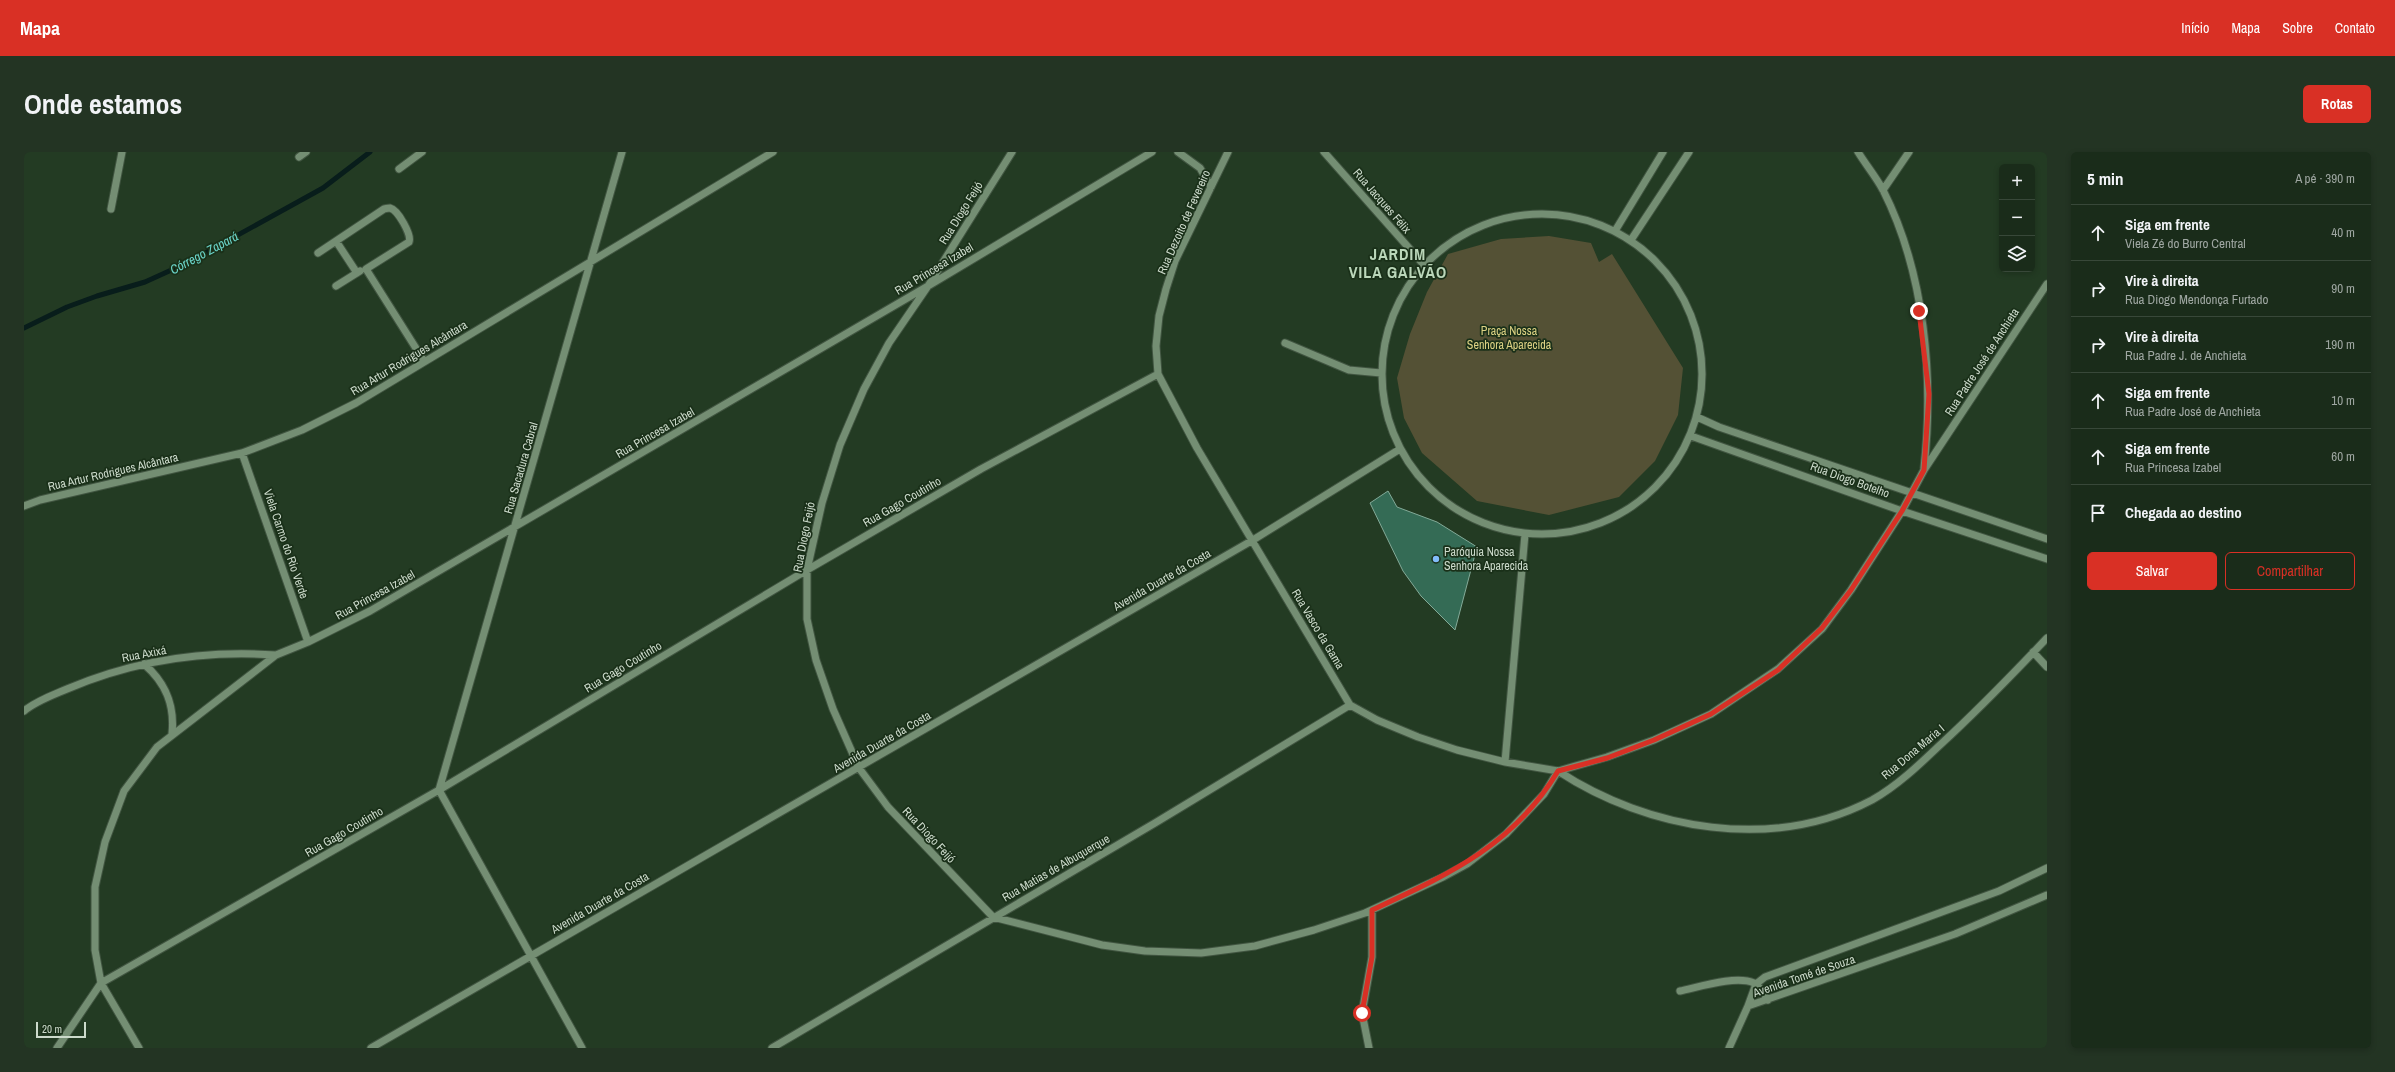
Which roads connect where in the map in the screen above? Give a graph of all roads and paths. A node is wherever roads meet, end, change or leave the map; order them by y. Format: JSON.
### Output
{"nodes":[{"id":1,"x":122,"y":152,"type":"edge"},
{"id":2,"x":306,"y":152,"type":"edge"},
{"id":3,"x":422,"y":152,"type":"edge"},
{"id":4,"x":622,"y":152,"type":"edge"},
{"id":5,"x":773,"y":152,"type":"edge"},
{"id":6,"x":1012,"y":152,"type":"edge"},
{"id":7,"x":1152,"y":152,"type":"edge"},
{"id":8,"x":1178,"y":152,"type":"edge"},
{"id":9,"x":1228,"y":152,"type":"edge"},
{"id":10,"x":1324,"y":152,"type":"edge"},
{"id":11,"x":1663,"y":152,"type":"edge"},
{"id":12,"x":1689,"y":152,"type":"edge"},
{"id":13,"x":1858,"y":152,"type":"edge"},
{"id":14,"x":1909,"y":152,"type":"edge"},
{"id":15,"x":299,"y":157,"type":"dead end"},
{"id":16,"x":399,"y":169,"type":"dead end"},
{"id":17,"x":1211,"y":187,"type":"junction"},
{"id":18,"x":1883,"y":190,"type":"junction"},
{"id":19,"x":111,"y":209,"type":"dead end"},
{"id":20,"x":1615,"y":231,"type":"junction"},
{"id":21,"x":1631,"y":240,"type":"junction"},
{"id":22,"x":336,"y":241,"type":"junction"},
{"id":23,"x":318,"y":253,"type":"dead end"},
{"id":24,"x":592,"y":261,"type":"junction"},
{"id":25,"x":1424,"y":265,"type":"junction"},
{"id":26,"x":366,"y":268,"type":"junction"},
{"id":27,"x":357,"y":273,"type":"junction"},
{"id":28,"x":2047,"y":284,"type":"edge"},
{"id":29,"x":336,"y":286,"type":"dead end"},
{"id":30,"x":928,"y":286,"type":"junction"},
{"id":31,"x":1285,"y":343,"type":"dead end"},
{"id":32,"x":424,"y":361,"type":"junction"},
{"id":33,"x":1381,"y":373,"type":"junction"},
{"id":34,"x":1158,"y":374,"type":"junction"},
{"id":35,"x":1698,"y":417,"type":"junction"},
{"id":36,"x":1691,"y":436,"type":"junction"},
{"id":37,"x":1400,"y":449,"type":"junction"},
{"id":38,"x":242,"y":453,"type":"junction"},
{"id":39,"x":1924,"y":470,"type":"junction"},
{"id":40,"x":1912,"y":493,"type":"junction"},
{"id":41,"x":24,"y":506,"type":"edge"},
{"id":42,"x":1902,"y":511,"type":"junction"},
{"id":43,"x":515,"y":528,"type":"junction"},
{"id":44,"x":1525,"y":534,"type":"junction"},
{"id":45,"x":2047,"y":539,"type":"edge"},
{"id":46,"x":1253,"y":540,"type":"junction"},
{"id":47,"x":2047,"y":559,"type":"edge"},
{"id":48,"x":806,"y":570,"type":"junction"},
{"id":49,"x":2047,"y":638,"type":"edge"},
{"id":50,"x":308,"y":642,"type":"junction"},
{"id":51,"x":2033,"y":652,"type":"junction"},
{"id":52,"x":276,"y":654,"type":"junction"},
{"id":53,"x":144,"y":664,"type":"junction"},
{"id":54,"x":2047,"y":666,"type":"edge"},
{"id":55,"x":1350,"y":705,"type":"junction"},
{"id":56,"x":24,"y":711,"type":"edge"},
{"id":57,"x":172,"y":734,"type":"junction"},
{"id":58,"x":1505,"y":762,"type":"junction"},
{"id":59,"x":859,"y":768,"type":"junction"},
{"id":60,"x":1558,"y":771,"type":"junction"},
{"id":61,"x":439,"y":790,"type":"junction"},
{"id":62,"x":2047,"y":868,"type":"edge"},
{"id":63,"x":2047,"y":895,"type":"edge"},
{"id":64,"x":1372,"y":910,"type":"junction"},
{"id":65,"x":993,"y":917,"type":"junction"},
{"id":66,"x":531,"y":955,"type":"junction"},
{"id":67,"x":101,"y":983,"type":"junction"},
{"id":68,"x":1756,"y":984,"type":"junction"},
{"id":69,"x":1680,"y":991,"type":"dead end"},
{"id":70,"x":1768,"y":1000,"type":"junction"},
{"id":71,"x":1748,"y":1006,"type":"junction"},
{"id":72,"x":57,"y":1048,"type":"edge"},
{"id":73,"x":139,"y":1048,"type":"edge"},
{"id":74,"x":371,"y":1048,"type":"edge"},
{"id":75,"x":582,"y":1048,"type":"edge"},
{"id":76,"x":772,"y":1048,"type":"edge"},
{"id":77,"x":1369,"y":1048,"type":"edge"},
{"id":78,"x":1729,"y":1048,"type":"edge"}],
"edges":[{"from":1,"to":19,"type":"street"},
{"from":2,"to":15,"type":"street"},
{"from":3,"to":16,"type":"street"},
{"from":4,"to":24,"type":"street","name":"Rua Sacadura Cabral"},
{"from":5,"to":24,"type":"street","name":"Rua Artur Rodrigues Alcântara"},
{"from":6,"to":30,"type":"street","name":"Rua Diogo Feijó"},
{"from":7,"to":30,"type":"street","name":"Rua Princesa Izabel"},
{"from":8,"to":17,"type":"street"},
{"from":9,"to":17,"type":"street","name":"Rua Dezoito de Fevereiro"},
{"from":10,"to":25,"type":"street","name":"Rua Jacques Félix"},
{"from":11,"to":20,"type":"street"},
{"from":12,"to":21,"type":"street"},
{"from":13,"to":18,"type":"street"},
{"from":14,"to":18,"type":"street"},
{"from":17,"to":34,"type":"street","name":"Rua Dezoito de Fevereiro"},
{"from":18,"to":39,"type":"street"},
{"from":20,"to":21,"type":"street"},
{"from":20,"to":25,"type":"street"},
{"from":21,"to":35,"type":"street"},
{"from":22,"to":23,"type":"street"},
{"from":22,"to":26,"type":"street"},
{"from":22,"to":27,"type":"street"},
{"from":24,"to":32,"type":"street","name":"Rua Artur Rodrigues Alcântara"},
{"from":24,"to":43,"type":"street","name":"Rua Sacadura Cabral"},
{"from":25,"to":33,"type":"street"},
{"from":26,"to":27,"type":"street"},
{"from":26,"to":32,"type":"street"},
{"from":27,"to":29,"type":"street"},
{"from":28,"to":39,"type":"street","name":"Rua Padre José de Anchieta"},
{"from":30,"to":43,"type":"street","name":"Rua Princesa Izabel"},
{"from":30,"to":48,"type":"street","name":"Rua Diogo Feijó"},
{"from":31,"to":33,"type":"street"},
{"from":32,"to":38,"type":"street","name":"Rua Artur Rodrigues Alcântara"},
{"from":33,"to":37,"type":"street"},
{"from":34,"to":46,"type":"street","name":"Rua Vasco da Gama"},
{"from":34,"to":48,"type":"street","name":"Rua Gago Coutinho"},
{"from":35,"to":36,"type":"street"},
{"from":35,"to":40,"type":"street","name":"Rua Diogo Botelho"},
{"from":36,"to":42,"type":"street","name":"Rua Diogo Botelho"},
{"from":36,"to":44,"type":"street"},
{"from":37,"to":44,"type":"street"},
{"from":37,"to":46,"type":"street","name":"Avenida Duarte da Costa"},
{"from":38,"to":41,"type":"street","name":"Rua Artur Rodrigues Alcântara"},
{"from":38,"to":50,"type":"street","name":"Viela Carmo do Rio Verde"},
{"from":39,"to":40,"type":"street","name":"Rua Padre José de Anchieta"},
{"from":40,"to":42,"type":"street","name":"Rua Padre José de Anchieta"},
{"from":40,"to":45,"type":"street","name":"Rua Diogo Botelho"},
{"from":42,"to":47,"type":"street","name":"Rua Diogo Botelho"},
{"from":42,"to":60,"type":"street","name":"Rua Padre José de Anchieta"},
{"from":43,"to":50,"type":"street","name":"Rua Princesa Izabel"},
{"from":43,"to":61,"type":"street","name":"Rua Sacadura Cabral"},
{"from":44,"to":58,"type":"street"},
{"from":46,"to":55,"type":"street","name":"Rua Vasco da Gama"},
{"from":46,"to":59,"type":"street","name":"Avenida Duarte da Costa"},
{"from":48,"to":59,"type":"street","name":"Rua Diogo Feijó"},
{"from":48,"to":61,"type":"street","name":"Rua Gago Coutinho"},
{"from":49,"to":51,"type":"street","name":"Rua Dona Maria I"},
{"from":50,"to":52,"type":"street","name":"Rua Princesa Izabel"},
{"from":51,"to":54,"type":"street"},
{"from":51,"to":60,"type":"street","name":"Rua Dona Maria I"},
{"from":52,"to":53,"type":"street","name":"Rua Axixá"},
{"from":52,"to":57,"type":"street","name":"Rua Princesa Izabel"},
{"from":53,"to":56,"type":"street","name":"Rua Axixá"},
{"from":53,"to":57,"type":"street"},
{"from":55,"to":58,"type":"street"},
{"from":55,"to":65,"type":"street","name":"Rua Matias de Albuquerque"},
{"from":57,"to":67,"type":"street","name":"Rua Princesa Izabel"},
{"from":58,"to":60,"type":"street"},
{"from":59,"to":65,"type":"street","name":"Rua Diogo Feijó"},
{"from":59,"to":66,"type":"street","name":"Avenida Duarte da Costa"},
{"from":60,"to":64,"type":"street"},
{"from":61,"to":66,"type":"street"},
{"from":61,"to":67,"type":"street","name":"Rua Gago Coutinho"},
{"from":62,"to":68,"type":"street","name":"Avenida Tomé de Souza"},
{"from":63,"to":70,"type":"street","name":"Avenida Tomé de Souza"},
{"from":64,"to":65,"type":"street"},
{"from":64,"to":77,"type":"street"},
{"from":65,"to":76,"type":"street","name":"Rua Matias de Albuquerque"},
{"from":66,"to":74,"type":"street","name":"Avenida Duarte da Costa"},
{"from":66,"to":75,"type":"street"},
{"from":67,"to":72,"type":"street"},
{"from":67,"to":73,"type":"street"},
{"from":68,"to":69,"type":"street"},
{"from":68,"to":70,"type":"street"},
{"from":68,"to":71,"type":"street","name":"Avenida Tomé de Souza"},
{"from":70,"to":71,"type":"street","name":"Avenida Tomé de Souza"},
{"from":71,"to":78,"type":"street"}]}
